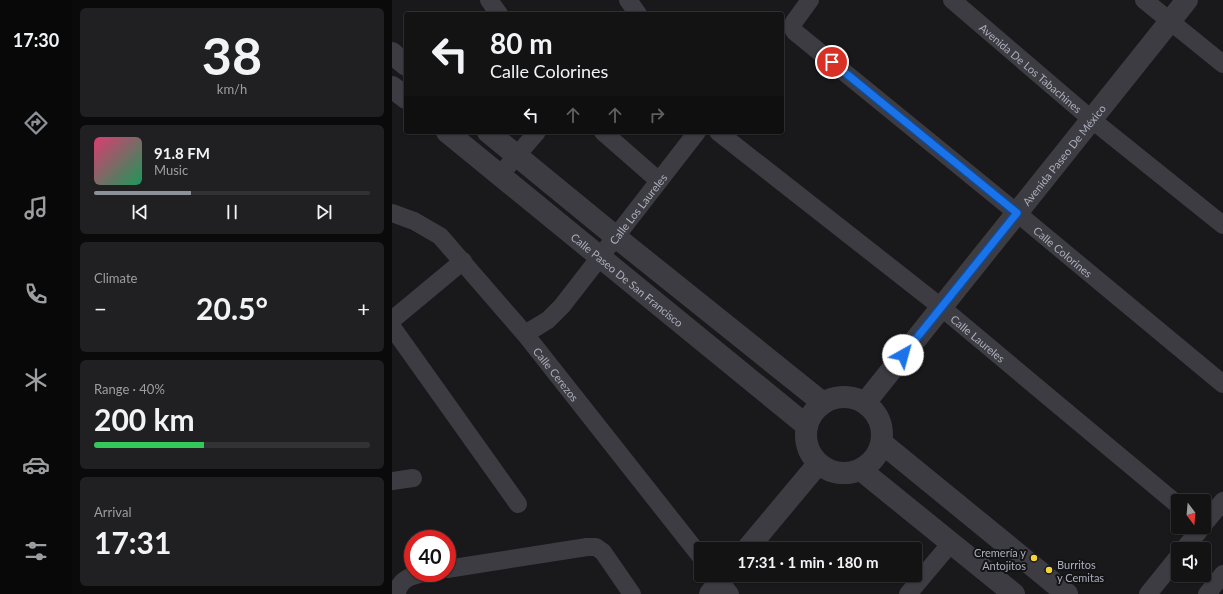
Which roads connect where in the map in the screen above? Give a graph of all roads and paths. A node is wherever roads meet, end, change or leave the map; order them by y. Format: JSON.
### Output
{"nodes":[{"id":1,"x":488,"y":0,"type":"edge"},
{"id":2,"x":628,"y":0,"type":"edge"},
{"id":3,"x":810,"y":0,"type":"edge"},
{"id":4,"x":952,"y":0,"type":"edge"},
{"id":5,"x":1144,"y":0,"type":"edge"},
{"id":6,"x":1187,"y":0,"type":"edge"},
{"id":7,"x":497,"y":12,"type":"edge"},
{"id":8,"x":637,"y":12,"type":"edge"},
{"id":9,"x":1170,"y":21,"type":"junction"},
{"id":10,"x":392,"y":53,"type":"edge"},
{"id":11,"x":404,"y":63,"type":"edge"},
{"id":12,"x":1223,"y":64,"type":"edge"},
{"id":13,"x":392,"y":87,"type":"edge"},
{"id":14,"x":404,"y":96,"type":"edge"},
{"id":15,"x":1091,"y":119,"type":"junction"},
{"id":16,"x":449,"y":134,"type":"edge"},
{"id":17,"x":490,"y":134,"type":"edge"},
{"id":18,"x":535,"y":134,"type":"edge"},
{"id":19,"x":605,"y":134,"type":"edge"},
{"id":20,"x":695,"y":134,"type":"edge"},
{"id":21,"x":721,"y":134,"type":"edge"},
{"id":22,"x":517,"y":156,"type":"junction"},
{"id":23,"x":500,"y":176,"type":"junction"},
{"id":24,"x":659,"y":181,"type":"junction"},
{"id":25,"x":392,"y":213,"type":"edge"},
{"id":26,"x":1017,"y":213,"type":"junction"},
{"id":27,"x":1223,"y":225,"type":"edge"},
{"id":28,"x":616,"y":237,"type":"junction"},
{"id":29,"x":600,"y":258,"type":"junction"},
{"id":30,"x":463,"y":261,"type":"junction"},
{"id":31,"x":941,"y":307,"type":"junction"},
{"id":32,"x":392,"y":320,"type":"edge"},
{"id":33,"x":392,"y":327,"type":"edge"},
{"id":34,"x":525,"y":334,"type":"junction"},
{"id":35,"x":1223,"y":384,"type":"edge"},
{"id":36,"x":824,"y":403,"type":"junction"},
{"id":37,"x":865,"y":403,"type":"junction"},
{"id":38,"x":807,"y":426,"type":"junction"},
{"id":39,"x":882,"y":443,"type":"junction"},
{"id":40,"x":818,"y":464,"type":"junction"},
{"id":41,"x":861,"y":470,"type":"junction"},
{"id":42,"x":413,"y":478,"type":"dead end"},
{"id":43,"x":392,"y":481,"type":"edge"},
{"id":44,"x":1171,"y":498,"type":"edge"},
{"id":45,"x":1223,"y":501,"type":"edge"},
{"id":46,"x":518,"y":504,"type":"dead end"},
{"id":47,"x":1211,"y":516,"type":"edge"},
{"id":48,"x":1196,"y":534,"type":"edge"},
{"id":49,"x":753,"y":542,"type":"edge"},
{"id":50,"x":1190,"y":542,"type":"edge"},
{"id":51,"x":951,"y":543,"type":"junction"},
{"id":52,"x":694,"y":548,"type":"edge"},
{"id":53,"x":1171,"y":566,"type":"edge"},
{"id":54,"x":456,"y":568,"type":"edge"},
{"id":55,"x":1223,"y":574,"type":"edge"},
{"id":56,"x":404,"y":580,"type":"edge"},
{"id":57,"x":627,"y":593,"type":"edge"},
{"id":58,"x":397,"y":594,"type":"edge"},
{"id":59,"x":908,"y":594,"type":"edge"},
{"id":60,"x":1014,"y":594,"type":"edge"},
{"id":61,"x":1067,"y":594,"type":"edge"},
{"id":62,"x":1148,"y":594,"type":"edge"},
{"id":63,"x":1207,"y":594,"type":"edge"}],
"edges":[{"from":1,"to":7,"type":"street"},
{"from":2,"to":8,"type":"street"},
{"from":3,"to":26,"type":"street","name":"Calle Colorines"},
{"from":4,"to":15,"type":"street","name":"Avenida De Los Tabachines"},
{"from":5,"to":9,"type":"street"},
{"from":6,"to":9,"type":"street","name":"Avenida Paseo De México"},
{"from":9,"to":12,"type":"street"},
{"from":9,"to":15,"type":"street","name":"Avenida Paseo De México"},
{"from":10,"to":11,"type":"street"},
{"from":13,"to":14,"type":"street"},
{"from":15,"to":26,"type":"street","name":"Avenida Paseo De México"},
{"from":15,"to":27,"type":"street","name":"Avenida De Los Tabachines"},
{"from":16,"to":23,"type":"street","name":"Calle Paseo De San Francisco"},
{"from":17,"to":22,"type":"street"},
{"from":18,"to":22,"type":"street"},
{"from":19,"to":24,"type":"street"},
{"from":20,"to":24,"type":"street","name":"Calle Los Laureles"},
{"from":21,"to":31,"type":"street","name":"Calle Laureles"},
{"from":22,"to":23,"type":"street"},
{"from":22,"to":28,"type":"street"},
{"from":23,"to":29,"type":"street","name":"Calle Paseo De San Francisco"},
{"from":24,"to":28,"type":"street","name":"Calle Los Laureles"},
{"from":25,"to":30,"type":"street","name":"Calle Cerezos"},
{"from":26,"to":31,"type":"street","name":"Avenida Paseo De México"},
{"from":26,"to":35,"type":"street","name":"Calle Colorines"},
{"from":28,"to":29,"type":"street","name":"Calle Los Laureles"},
{"from":28,"to":36,"type":"street"},
{"from":29,"to":34,"type":"street","name":"Calle Los Laureles"},
{"from":29,"to":38,"type":"street","name":"Calle Paseo De San Francisco"},
{"from":30,"to":32,"type":"street"},
{"from":30,"to":34,"type":"street","name":"Calle Cerezos"},
{"from":31,"to":37,"type":"street","name":"Avenida Paseo De México"},
{"from":31,"to":44,"type":"street","name":"Calle Laureles"},
{"from":33,"to":46,"type":"street"},
{"from":34,"to":52,"type":"street","name":"Calle Cerezos"},
{"from":36,"to":37,"type":"street"},
{"from":36,"to":38,"type":"street"},
{"from":37,"to":39,"type":"street"},
{"from":38,"to":40,"type":"street"},
{"from":39,"to":41,"type":"street"},
{"from":39,"to":61,"type":"street"},
{"from":40,"to":41,"type":"street"},
{"from":40,"to":49,"type":"street"},
{"from":41,"to":51,"type":"street"},
{"from":42,"to":43,"type":"street"},
{"from":45,"to":47,"type":"street"},
{"from":48,"to":50,"type":"street"},
{"from":51,"to":59,"type":"street"},
{"from":51,"to":60,"type":"street"},
{"from":53,"to":62,"type":"street"},
{"from":54,"to":57,"type":"street"},
{"from":55,"to":63,"type":"street"},
{"from":56,"to":58,"type":"street"}]}
